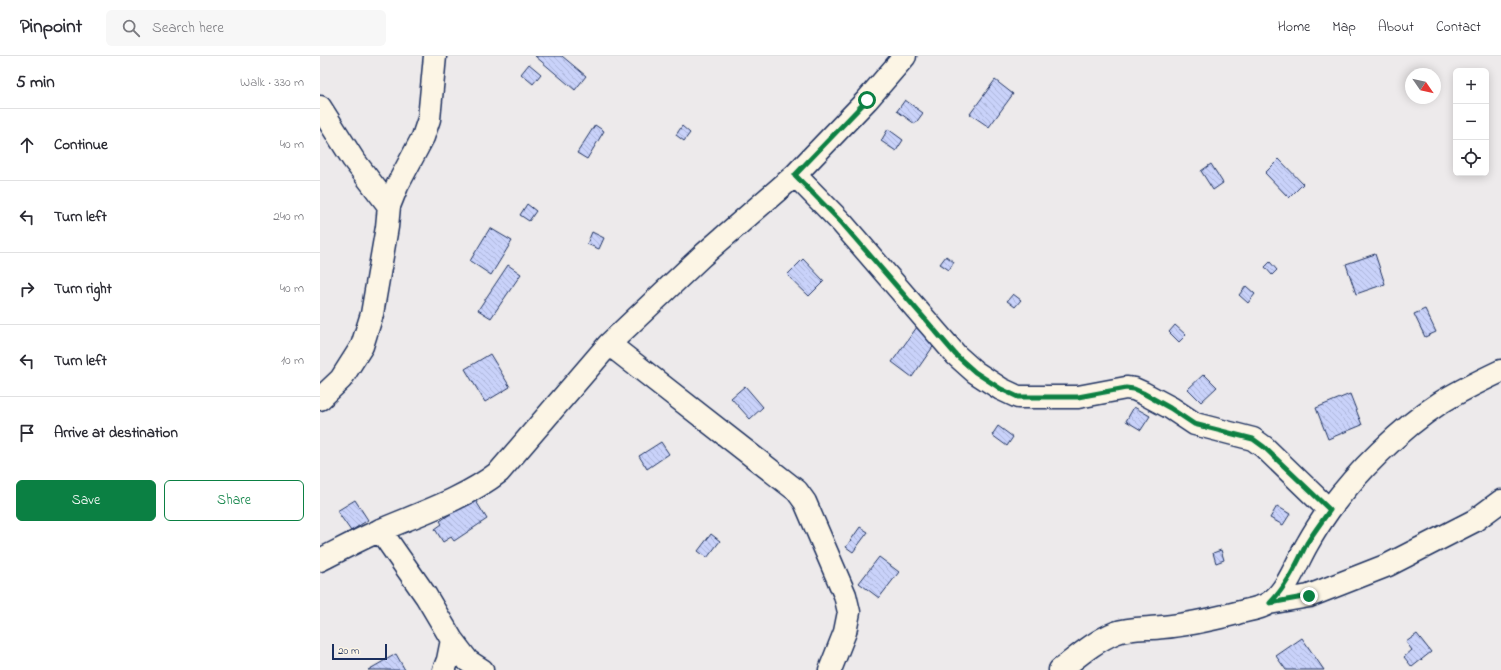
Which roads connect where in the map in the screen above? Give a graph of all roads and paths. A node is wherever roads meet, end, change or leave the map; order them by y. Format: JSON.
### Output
{"nodes":[{"id":1,"x":435,"y":56,"type":"edge"},
{"id":2,"x":905,"y":56,"type":"edge"},
{"id":3,"x":320,"y":108,"type":"edge"},
{"id":4,"x":795,"y":175,"type":"junction"},
{"id":5,"x":389,"y":206,"type":"junction"},
{"id":6,"x":609,"y":344,"type":"junction"},
{"id":7,"x":1501,"y":371,"type":"edge"},
{"id":8,"x":320,"y":400,"type":"edge"},
{"id":9,"x":1501,"y":501,"type":"edge"},
{"id":10,"x":1330,"y":510,"type":"junction"},
{"id":11,"x":380,"y":530,"type":"junction"},
{"id":12,"x":320,"y":560,"type":"edge"},
{"id":13,"x":1270,"y":603,"type":"junction"},
{"id":14,"x":452,"y":640,"type":"junction"},
{"id":15,"x":444,"y":670,"type":"edge"},
{"id":16,"x":482,"y":670,"type":"edge"},
{"id":17,"x":830,"y":670,"type":"edge"},
{"id":18,"x":1060,"y":670,"type":"edge"}],
"edges":[{"from":1,"to":5,"type":"street"},
{"from":2,"to":4,"type":"street"},
{"from":3,"to":5,"type":"street"},
{"from":4,"to":6,"type":"street"},
{"from":4,"to":10,"type":"street"},
{"from":5,"to":8,"type":"street"},
{"from":6,"to":11,"type":"street"},
{"from":6,"to":17,"type":"street"},
{"from":7,"to":10,"type":"street"},
{"from":9,"to":13,"type":"street"},
{"from":10,"to":13,"type":"street"},
{"from":11,"to":12,"type":"street"},
{"from":11,"to":14,"type":"street"},
{"from":13,"to":18,"type":"street"},
{"from":14,"to":15,"type":"street"},
{"from":14,"to":16,"type":"street"}]}
